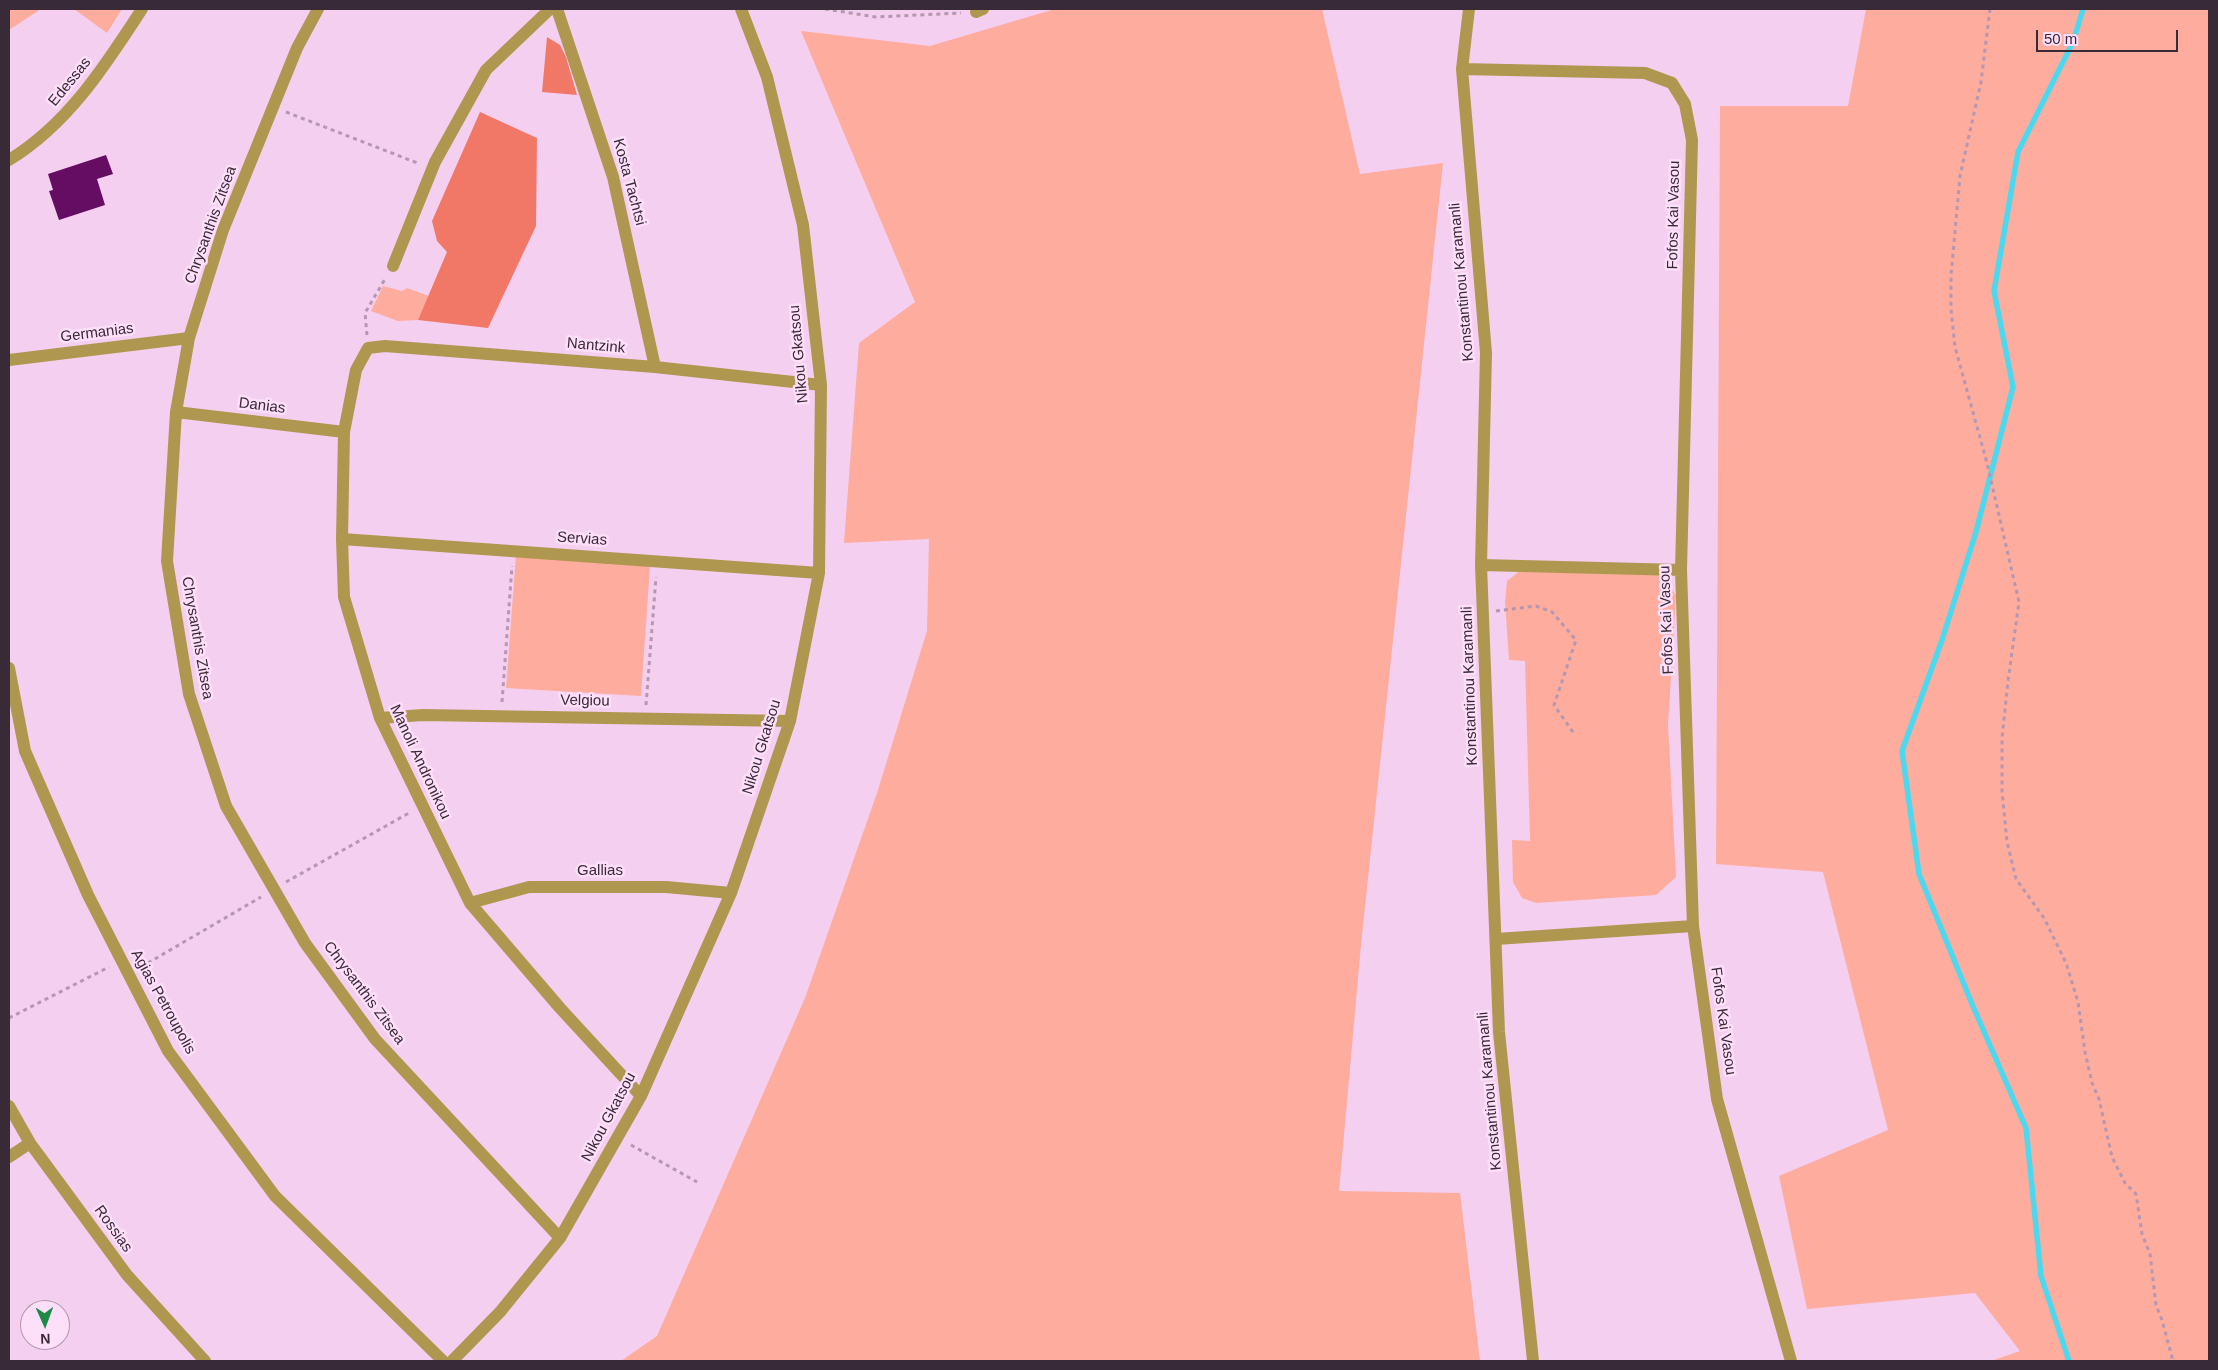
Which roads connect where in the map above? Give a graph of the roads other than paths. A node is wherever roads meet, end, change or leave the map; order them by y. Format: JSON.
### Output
{"nodes":[{"id":1,"x":142,"y":9,"type":"edge"},
{"id":2,"x":318,"y":9,"type":"edge"},
{"id":3,"x":550,"y":9,"type":"edge"},
{"id":4,"x":557,"y":9,"type":"edge"},
{"id":5,"x":741,"y":9,"type":"edge"},
{"id":6,"x":1469,"y":9,"type":"edge"},
{"id":7,"x":1462,"y":69,"type":"junction"},
{"id":8,"x":9,"y":160,"type":"edge"},
{"id":9,"x":393,"y":266,"type":"road end"},
{"id":10,"x":189,"y":338,"type":"junction"},
{"id":11,"x":368,"y":348,"type":"joint"},
{"id":12,"x":9,"y":360,"type":"edge"},
{"id":13,"x":656,"y":367,"type":"junction"},
{"id":14,"x":821,"y":386,"type":"junction"},
{"id":15,"x":176,"y":412,"type":"junction"},
{"id":16,"x":344,"y":432,"type":"junction"},
{"id":17,"x":342,"y":539,"type":"junction"},
{"id":18,"x":1482,"y":565,"type":"junction"},
{"id":19,"x":1681,"y":570,"type":"junction"},
{"id":20,"x":819,"y":572,"type":"junction"},
{"id":21,"x":9,"y":668,"type":"edge"},
{"id":22,"x":380,"y":718,"type":"junction"},
{"id":23,"x":790,"y":721,"type":"junction"},
{"id":24,"x":731,"y":893,"type":"junction"},
{"id":25,"x":470,"y":903,"type":"junction"},
{"id":26,"x":1693,"y":926,"type":"junction"},
{"id":27,"x":1496,"y":939,"type":"junction"},
{"id":28,"x":641,"y":1096,"type":"junction"},
{"id":29,"x":9,"y":1106,"type":"edge"},
{"id":30,"x":30,"y":1143,"type":"junction"},
{"id":31,"x":9,"y":1157,"type":"edge"},
{"id":32,"x":560,"y":1238,"type":"junction"},
{"id":33,"x":205,"y":1361,"type":"edge"},
{"id":34,"x":443,"y":1361,"type":"edge"},
{"id":35,"x":452,"y":1361,"type":"edge"},
{"id":36,"x":1534,"y":1361,"type":"edge"},
{"id":37,"x":1791,"y":1361,"type":"edge"}],
"edges":[{"from":1,"to":8,"type":"street","name":"Edessas"},
{"from":2,"to":10,"type":"street","name":"Chrysanthis Zitsea"},
{"from":3,"to":9,"type":"street"},
{"from":4,"to":13,"type":"street","name":"Kosta Tachtsi"},
{"from":5,"to":14,"type":"street","name":"Nikou Gkatsou"},
{"from":6,"to":7,"type":"street","name":"Konstantinou Karamanli"},
{"from":7,"to":18,"type":"street","name":"Konstantinou Karamanli"},
{"from":7,"to":19,"type":"street","name":"Fofos Kai Vasou"},
{"from":10,"to":12,"type":"street","name":"Germanias"},
{"from":10,"to":15,"type":"street","name":"Chrysanthis Zitsea"},
{"from":11,"to":13,"type":"street","name":"Nantzink"},
{"from":11,"to":16,"type":"street","name":"Manoli Andronikou"},
{"from":13,"to":14,"type":"street","name":"Nantzink"},
{"from":14,"to":20,"type":"street","name":"Nikou Gkatsou"},
{"from":15,"to":16,"type":"street","name":"Danias"},
{"from":15,"to":32,"type":"street","name":"Chrysanthis Zitsea"},
{"from":16,"to":17,"type":"street","name":"Manoli Andronikou"},
{"from":17,"to":20,"type":"street","name":"Servias"},
{"from":17,"to":22,"type":"street","name":"Manoli Andronikou"},
{"from":18,"to":19,"type":"street"},
{"from":18,"to":27,"type":"street","name":"Konstantinou Karamanli"},
{"from":19,"to":26,"type":"street","name":"Fofos Kai Vasou"},
{"from":20,"to":23,"type":"street","name":"Nikou Gkatsou"},
{"from":21,"to":34,"type":"street","name":"Agias Petroupolis"},
{"from":22,"to":23,"type":"street","name":"Velgiou"},
{"from":22,"to":25,"type":"street","name":"Manoli Andronikou"},
{"from":23,"to":24,"type":"street","name":"Nikou Gkatsou"},
{"from":24,"to":25,"type":"street","name":"Gallias"},
{"from":24,"to":28,"type":"street","name":"Nikou Gkatsou"},
{"from":25,"to":28,"type":"street","name":"Manoli Andronikou"},
{"from":26,"to":27,"type":"street"},
{"from":26,"to":37,"type":"street","name":"Fofos Kai Vasou"},
{"from":27,"to":36,"type":"street","name":"Konstantinou Karamanli"},
{"from":28,"to":32,"type":"street","name":"Nikou Gkatsou"},
{"from":29,"to":30,"type":"street","name":"Rossias"},
{"from":30,"to":31,"type":"street"},
{"from":30,"to":33,"type":"street","name":"Rossias"},
{"from":32,"to":35,"type":"street","name":"Nikou Gkatsou"}]}
